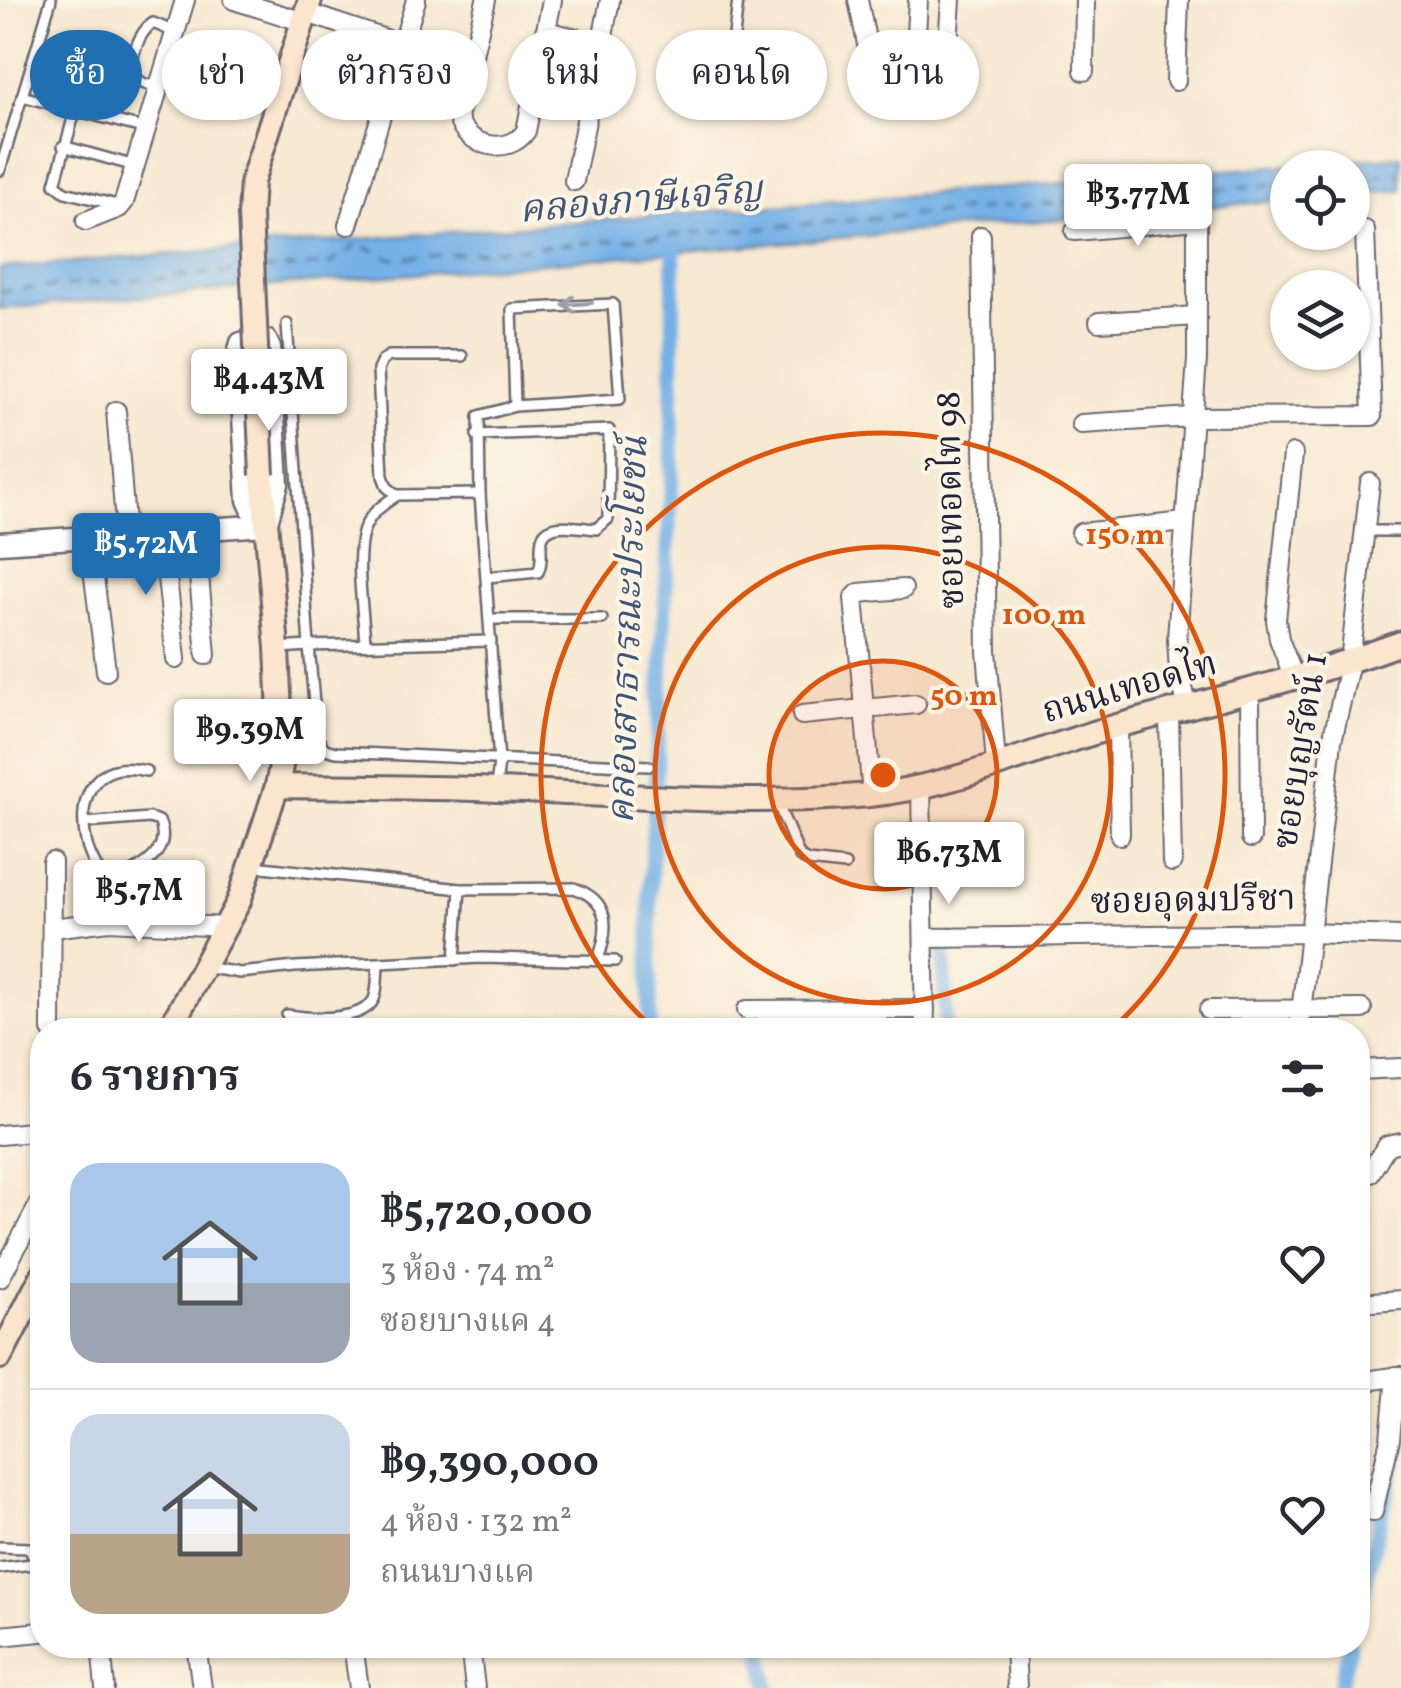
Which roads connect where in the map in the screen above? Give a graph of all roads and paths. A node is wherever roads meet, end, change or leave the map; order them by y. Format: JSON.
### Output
{"nodes":[{"id":1,"x":51,"y":0,"type":"edge"},
{"id":2,"x":185,"y":0,"type":"edge"},
{"id":3,"x":234,"y":0,"type":"edge"},
{"id":4,"x":416,"y":0,"type":"edge"},
{"id":5,"x":486,"y":0,"type":"edge"},
{"id":6,"x":552,"y":0,"type":"edge"},
{"id":7,"x":610,"y":0,"type":"edge"},
{"id":8,"x":738,"y":0,"type":"edge"},
{"id":9,"x":858,"y":0,"type":"edge"},
{"id":10,"x":918,"y":0,"type":"edge"},
{"id":11,"x":951,"y":0,"type":"edge"},
{"id":12,"x":1085,"y":0,"type":"edge"},
{"id":13,"x":1179,"y":0,"type":"edge"},
{"id":14,"x":307,"y":12,"type":"edge"},
{"id":15,"x":171,"y":30,"type":"edge"},
{"id":16,"x":177,"y":30,"type":"edge"},
{"id":17,"x":359,"y":30,"type":"edge"},
{"id":18,"x":407,"y":30,"type":"edge"},
{"id":19,"x":545,"y":30,"type":"edge"},
{"id":20,"x":605,"y":30,"type":"edge"},
{"id":21,"x":735,"y":30,"type":"edge"},
{"id":22,"x":864,"y":30,"type":"edge"},
{"id":23,"x":916,"y":30,"type":"edge"},
{"id":24,"x":949,"y":30,"type":"edge"},
{"id":25,"x":1084,"y":72,"type":"dead end"},
{"id":26,"x":162,"y":76,"type":"edge"},
{"id":27,"x":1176,"y":81,"type":"dead end"},
{"id":28,"x":159,"y":86,"type":"junction"},
{"id":29,"x":22,"y":96,"type":"junction"},
{"id":30,"x":30,"y":98,"type":"edge"},
{"id":31,"x":73,"y":120,"type":"edge"},
{"id":32,"x":109,"y":120,"type":"edge"},
{"id":33,"x":380,"y":120,"type":"edge"},
{"id":34,"x":526,"y":120,"type":"edge"},
{"id":35,"x":586,"y":120,"type":"edge"},
{"id":36,"x":146,"y":129,"type":"junction"},
{"id":37,"x":63,"y":146,"type":"junction"},
{"id":38,"x":135,"y":166,"type":"junction"},
{"id":39,"x":0,"y":170,"type":"edge"},
{"id":40,"x":574,"y":180,"type":"dead end"},
{"id":41,"x":121,"y":206,"type":"junction"},
{"id":42,"x":86,"y":221,"type":"dead end"},
{"id":43,"x":348,"y":225,"type":"dead end"},
{"id":44,"x":1075,"y":230,"type":"dead end"},
{"id":45,"x":980,"y":236,"type":"dead end"},
{"id":46,"x":1366,"y":250,"type":"edge"},
{"id":47,"x":1197,"y":316,"type":"junction"},
{"id":48,"x":1099,"y":322,"type":"dead end"},
{"id":49,"x":287,"y":324,"type":"dead end"},
{"id":50,"x":462,"y":356,"type":"dead end"},
{"id":51,"x":515,"y":406,"type":"junction"},
{"id":52,"x":116,"y":411,"type":"dead end"},
{"id":53,"x":1192,"y":417,"type":"junction"},
{"id":54,"x":1081,"y":424,"type":"dead end"},
{"id":55,"x":477,"y":434,"type":"junction"},
{"id":56,"x":1293,"y":454,"type":"dead end"},
{"id":57,"x":1370,"y":483,"type":"dead end"},
{"id":58,"x":480,"y":494,"type":"junction"},
{"id":59,"x":397,"y":496,"type":"junction"},
{"id":60,"x":1185,"y":522,"type":"junction"},
{"id":61,"x":266,"y":525,"type":"junction"},
{"id":62,"x":194,"y":530,"type":"junction"},
{"id":63,"x":1364,"y":531,"type":"junction"},
{"id":64,"x":1400,"y":531,"type":"edge"},
{"id":65,"x":162,"y":532,"type":"junction"},
{"id":66,"x":1082,"y":533,"type":"dead end"},
{"id":67,"x":126,"y":535,"type":"junction"},
{"id":68,"x":89,"y":538,"type":"junction"},
{"id":69,"x":0,"y":542,"type":"edge"},
{"id":70,"x":488,"y":577,"type":"junction"},
{"id":71,"x":902,"y":589,"type":"dead end"},
{"id":72,"x":489,"y":619,"type":"junction"},
{"id":73,"x":602,"y":619,"type":"dead end"},
{"id":74,"x":491,"y":642,"type":"junction"},
{"id":75,"x":365,"y":644,"type":"junction"},
{"id":76,"x":1401,"y":644,"type":"edge"},
{"id":77,"x":309,"y":646,"type":"junction"},
{"id":78,"x":277,"y":648,"type":"junction"},
{"id":79,"x":206,"y":656,"type":"dead end"},
{"id":80,"x":176,"y":659,"type":"dead end"},
{"id":81,"x":1350,"y":662,"type":"junction"},
{"id":82,"x":106,"y":670,"type":"dead end"},
{"id":83,"x":1294,"y":678,"type":"junction"},
{"id":84,"x":1250,"y":691,"type":"junction"},
{"id":85,"x":916,"y":704,"type":"dead end"},
{"id":86,"x":862,"y":708,"type":"junction"},
{"id":87,"x":1178,"y":711,"type":"junction"},
{"id":88,"x":802,"y":715,"type":"dead end"},
{"id":89,"x":1118,"y":726,"type":"junction"},
{"id":90,"x":499,"y":762,"type":"junction"},
{"id":91,"x":996,"y":764,"type":"junction"},
{"id":92,"x":649,"y":766,"type":"dead end"},
{"id":93,"x":146,"y":771,"type":"dead end"},
{"id":94,"x":922,"y":785,"type":"junction"},
{"id":95,"x":277,"y":786,"type":"junction"},
{"id":96,"x":496,"y":790,"type":"junction"},
{"id":97,"x":872,"y":795,"type":"junction"},
{"id":98,"x":776,"y":800,"type":"junction"},
{"id":99,"x":85,"y":823,"type":"junction"},
{"id":100,"x":1120,"y":835,"type":"dead end"},
{"id":101,"x":1250,"y":838,"type":"dead end"},
{"id":102,"x":52,"y":862,"type":"dead end"},
{"id":103,"x":1172,"y":862,"type":"dead end"},
{"id":104,"x":252,"y":866,"type":"junction"},
{"id":105,"x":844,"y":866,"type":"dead end"},
{"id":106,"x":107,"y":884,"type":"junction"},
{"id":107,"x":460,"y":889,"type":"junction"},
{"id":108,"x":121,"y":921,"type":"junction"},
{"id":109,"x":226,"y":927,"type":"junction"},
{"id":110,"x":52,"y":928,"type":"junction"},
{"id":111,"x":1308,"y":933,"type":"junction"},
{"id":112,"x":1401,"y":936,"type":"edge"},
{"id":113,"x":926,"y":938,"type":"junction"},
{"id":114,"x":455,"y":960,"type":"junction"},
{"id":115,"x":598,"y":960,"type":"junction"},
{"id":116,"x":615,"y":961,"type":"dead end"},
{"id":117,"x":378,"y":965,"type":"junction"},
{"id":118,"x":202,"y":967,"type":"junction"},
{"id":119,"x":1302,"y":1008,"type":"junction"},
{"id":120,"x":1362,"y":1009,"type":"dead end"},
{"id":121,"x":748,"y":1010,"type":"dead end"},
{"id":122,"x":925,"y":1010,"type":"junction"},
{"id":123,"x":1208,"y":1010,"type":"dead end"},
{"id":124,"x":287,"y":1015,"type":"dead end"},
{"id":125,"x":51,"y":1018,"type":"edge"},
{"id":126,"x":176,"y":1018,"type":"edge"},
{"id":127,"x":310,"y":1018,"type":"edge"},
{"id":128,"x":332,"y":1018,"type":"edge"},
{"id":129,"x":925,"y":1018,"type":"edge"},
{"id":130,"x":1301,"y":1018,"type":"edge"},
{"id":131,"x":1401,"y":1068,"type":"edge"},
{"id":132,"x":1370,"y":1069,"type":"edge"},
{"id":133,"x":30,"y":1132,"type":"edge"},
{"id":134,"x":0,"y":1135,"type":"edge"},
{"id":135,"x":1401,"y":1142,"type":"edge"},
{"id":136,"x":1370,"y":1173,"type":"edge"},
{"id":137,"x":30,"y":1221,"type":"edge"},
{"id":138,"x":0,"y":1278,"type":"edge"},
{"id":139,"x":30,"y":1299,"type":"edge"},
{"id":140,"x":1401,"y":1300,"type":"edge"},
{"id":141,"x":1370,"y":1302,"type":"edge"},
{"id":142,"x":0,"y":1357,"type":"edge"},
{"id":143,"x":1399,"y":1376,"type":"edge"},
{"id":144,"x":1370,"y":1380,"type":"edge"},
{"id":145,"x":1373,"y":1512,"type":"dead end"},
{"id":146,"x":0,"y":1547,"type":"edge"},
{"id":147,"x":30,"y":1548,"type":"edge"},
{"id":148,"x":30,"y":1564,"type":"edge"},
{"id":149,"x":0,"y":1568,"type":"edge"},
{"id":150,"x":30,"y":1633,"type":"edge"},
{"id":151,"x":0,"y":1636,"type":"edge"},
{"id":152,"x":102,"y":1658,"type":"edge"},
{"id":153,"x":198,"y":1658,"type":"edge"},
{"id":154,"x":355,"y":1658,"type":"edge"},
{"id":155,"x":472,"y":1658,"type":"edge"},
{"id":156,"x":1015,"y":1658,"type":"edge"},
{"id":157,"x":105,"y":1688,"type":"edge"},
{"id":158,"x":202,"y":1688,"type":"edge"},
{"id":159,"x":359,"y":1688,"type":"edge"},
{"id":160,"x":475,"y":1688,"type":"edge"},
{"id":161,"x":1016,"y":1688,"type":"edge"}],
"edges":[{"from":1,"to":29,"type":"lane"},
{"from":2,"to":16,"type":"street"},
{"from":3,"to":14,"type":"street"},
{"from":4,"to":18,"type":"street"},
{"from":5,"to":34,"type":"street"},
{"from":6,"to":19,"type":"street"},
{"from":7,"to":20,"type":"street"},
{"from":8,"to":21,"type":"lane"},
{"from":9,"to":22,"type":"street"},
{"from":10,"to":23,"type":"street"},
{"from":11,"to":24,"type":"street"},
{"from":12,"to":25,"type":"street"},
{"from":13,"to":27,"type":"street"},
{"from":14,"to":17,"type":"street"},
{"from":14,"to":61,"type":"main road","bridge":true},
{"from":15,"to":28,"type":"lane"},
{"from":26,"to":28,"type":"street"},
{"from":28,"to":36,"type":"street"},
{"from":29,"to":30,"type":"lane"},
{"from":29,"to":39,"type":"lane"},
{"from":31,"to":37,"type":"lane"},
{"from":32,"to":36,"type":"lane"},
{"from":33,"to":43,"type":"street"},
{"from":35,"to":40,"type":"street"},
{"from":36,"to":38,"type":"street"},
{"from":37,"to":38,"type":"lane"},
{"from":37,"to":41,"type":"lane"},
{"from":38,"to":41,"type":"street"},
{"from":41,"to":42,"type":"street"},
{"from":44,"to":47,"type":"street"},
{"from":45,"to":91,"type":"street","name":"ซอยเทอดไท 98"},
{"from":46,"to":53,"type":"street"},
{"from":47,"to":48,"type":"street"},
{"from":47,"to":53,"type":"street"},
{"from":49,"to":77,"type":"lane"},
{"from":50,"to":59,"type":"lane"},
{"from":51,"to":51,"type":"lane","one_way":true},
{"from":51,"to":55,"type":"lane"},
{"from":52,"to":67,"type":"street"},
{"from":53,"to":54,"type":"street"},
{"from":53,"to":60,"type":"street"},
{"from":55,"to":58,"type":"lane"},
{"from":55,"to":70,"type":"lane"},
{"from":56,"to":83,"type":"street"},
{"from":57,"to":63,"type":"street","name":"ซอยบุญรัตน์ 1"},
{"from":58,"to":59,"type":"lane"},
{"from":58,"to":70,"type":"lane"},
{"from":59,"to":75,"type":"lane"},
{"from":60,"to":66,"type":"street"},
{"from":60,"to":87,"type":"street"},
{"from":61,"to":61,"type":"street"},
{"from":61,"to":62,"type":"street"},
{"from":61,"to":78,"type":"main road"},
{"from":62,"to":65,"type":"street"},
{"from":62,"to":79,"type":"street"},
{"from":63,"to":64,"type":"lane"},
{"from":63,"to":81,"type":"street","name":"ซอยบุญรัตน์ 1"},
{"from":65,"to":67,"type":"street"},
{"from":65,"to":80,"type":"street"},
{"from":67,"to":68,"type":"street"},
{"from":68,"to":69,"type":"street"},
{"from":68,"to":82,"type":"street"},
{"from":70,"to":72,"type":"lane"},
{"from":71,"to":86,"type":"street"},
{"from":72,"to":73,"type":"lane"},
{"from":72,"to":74,"type":"lane"},
{"from":74,"to":75,"type":"lane"},
{"from":74,"to":90,"type":"lane"},
{"from":75,"to":77,"type":"lane"},
{"from":76,"to":81,"type":"main road","name":"ถนนเทอดไท"},
{"from":77,"to":78,"type":"lane"},
{"from":77,"to":90,"type":"lane"},
{"from":78,"to":95,"type":"main road"},
{"from":81,"to":83,"type":"main road","name":"ถนนเทอดไท"},
{"from":81,"to":111,"type":"street","name":"ซอยบุญรัตน์ 1"},
{"from":83,"to":84,"type":"main road","name":"ถนนเทอดไท"},
{"from":84,"to":87,"type":"main road","name":"ถนนเทอดไท"},
{"from":84,"to":101,"type":"street"},
{"from":85,"to":86,"type":"street"},
{"from":86,"to":88,"type":"street"},
{"from":86,"to":97,"type":"street"},
{"from":87,"to":89,"type":"main road","name":"ถนนเทอดไท"},
{"from":87,"to":103,"type":"street"},
{"from":89,"to":91,"type":"main road","name":"ถนนเทอดไท"},
{"from":89,"to":100,"type":"street"},
{"from":90,"to":92,"type":"lane"},
{"from":90,"to":96,"type":"lane"},
{"from":91,"to":94,"type":"main road","name":"ถนนเทอดไท"},
{"from":93,"to":99,"type":"lane"},
{"from":94,"to":97,"type":"main road","name":"ถนนเทอดไท"},
{"from":94,"to":113,"type":"street"},
{"from":95,"to":96,"type":"main road","name":"ถนนเทอดไท"},
{"from":95,"to":104,"type":"main road"},
{"from":96,"to":98,"type":"main road","name":"ถนนเทอดไท"},
{"from":97,"to":98,"type":"main road","name":"ถนนเทอดไท"},
{"from":98,"to":105,"type":"lane"},
{"from":99,"to":106,"type":"lane"},
{"from":99,"to":106,"type":"lane"},
{"from":102,"to":110,"type":"street"},
{"from":104,"to":107,"type":"lane"},
{"from":104,"to":109,"type":"main road"},
{"from":106,"to":108,"type":"lane"},
{"from":107,"to":114,"type":"lane"},
{"from":107,"to":115,"type":"lane"},
{"from":108,"to":109,"type":"street"},
{"from":108,"to":110,"type":"street"},
{"from":109,"to":118,"type":"main road"},
{"from":110,"to":125,"type":"street"},
{"from":111,"to":112,"type":"street","name":"ซอยอุดมปรีชา"},
{"from":111,"to":113,"type":"street","name":"ซอยอุดมปรีชา"},
{"from":111,"to":119,"type":"street","name":"ซอยบุญรัตน์ 1"},
{"from":113,"to":122,"type":"street"},
{"from":114,"to":115,"type":"lane"},
{"from":114,"to":117,"type":"lane"},
{"from":115,"to":116,"type":"lane"},
{"from":117,"to":118,"type":"lane"},
{"from":117,"to":128,"type":"lane"},
{"from":118,"to":126,"type":"main road"},
{"from":119,"to":120,"type":"street"},
{"from":119,"to":123,"type":"street"},
{"from":119,"to":130,"type":"street","name":"ซอยบุญรัตน์ 1"},
{"from":121,"to":122,"type":"street"},
{"from":122,"to":129,"type":"street"},
{"from":124,"to":127,"type":"lane"},
{"from":131,"to":132,"type":"street"},
{"from":133,"to":134,"type":"street"},
{"from":135,"to":136,"type":"street"},
{"from":137,"to":138,"type":"street"},
{"from":139,"to":142,"type":"main road"},
{"from":140,"to":141,"type":"street"},
{"from":143,"to":144,"type":"street"},
{"from":143,"to":145,"type":"street"},
{"from":146,"to":147,"type":"lane"},
{"from":148,"to":149,"type":"lane"},
{"from":150,"to":151,"type":"street"},
{"from":152,"to":157,"type":"street"},
{"from":153,"to":158,"type":"street"},
{"from":154,"to":159,"type":"street"},
{"from":155,"to":160,"type":"street"},
{"from":156,"to":161,"type":"street"}]}
